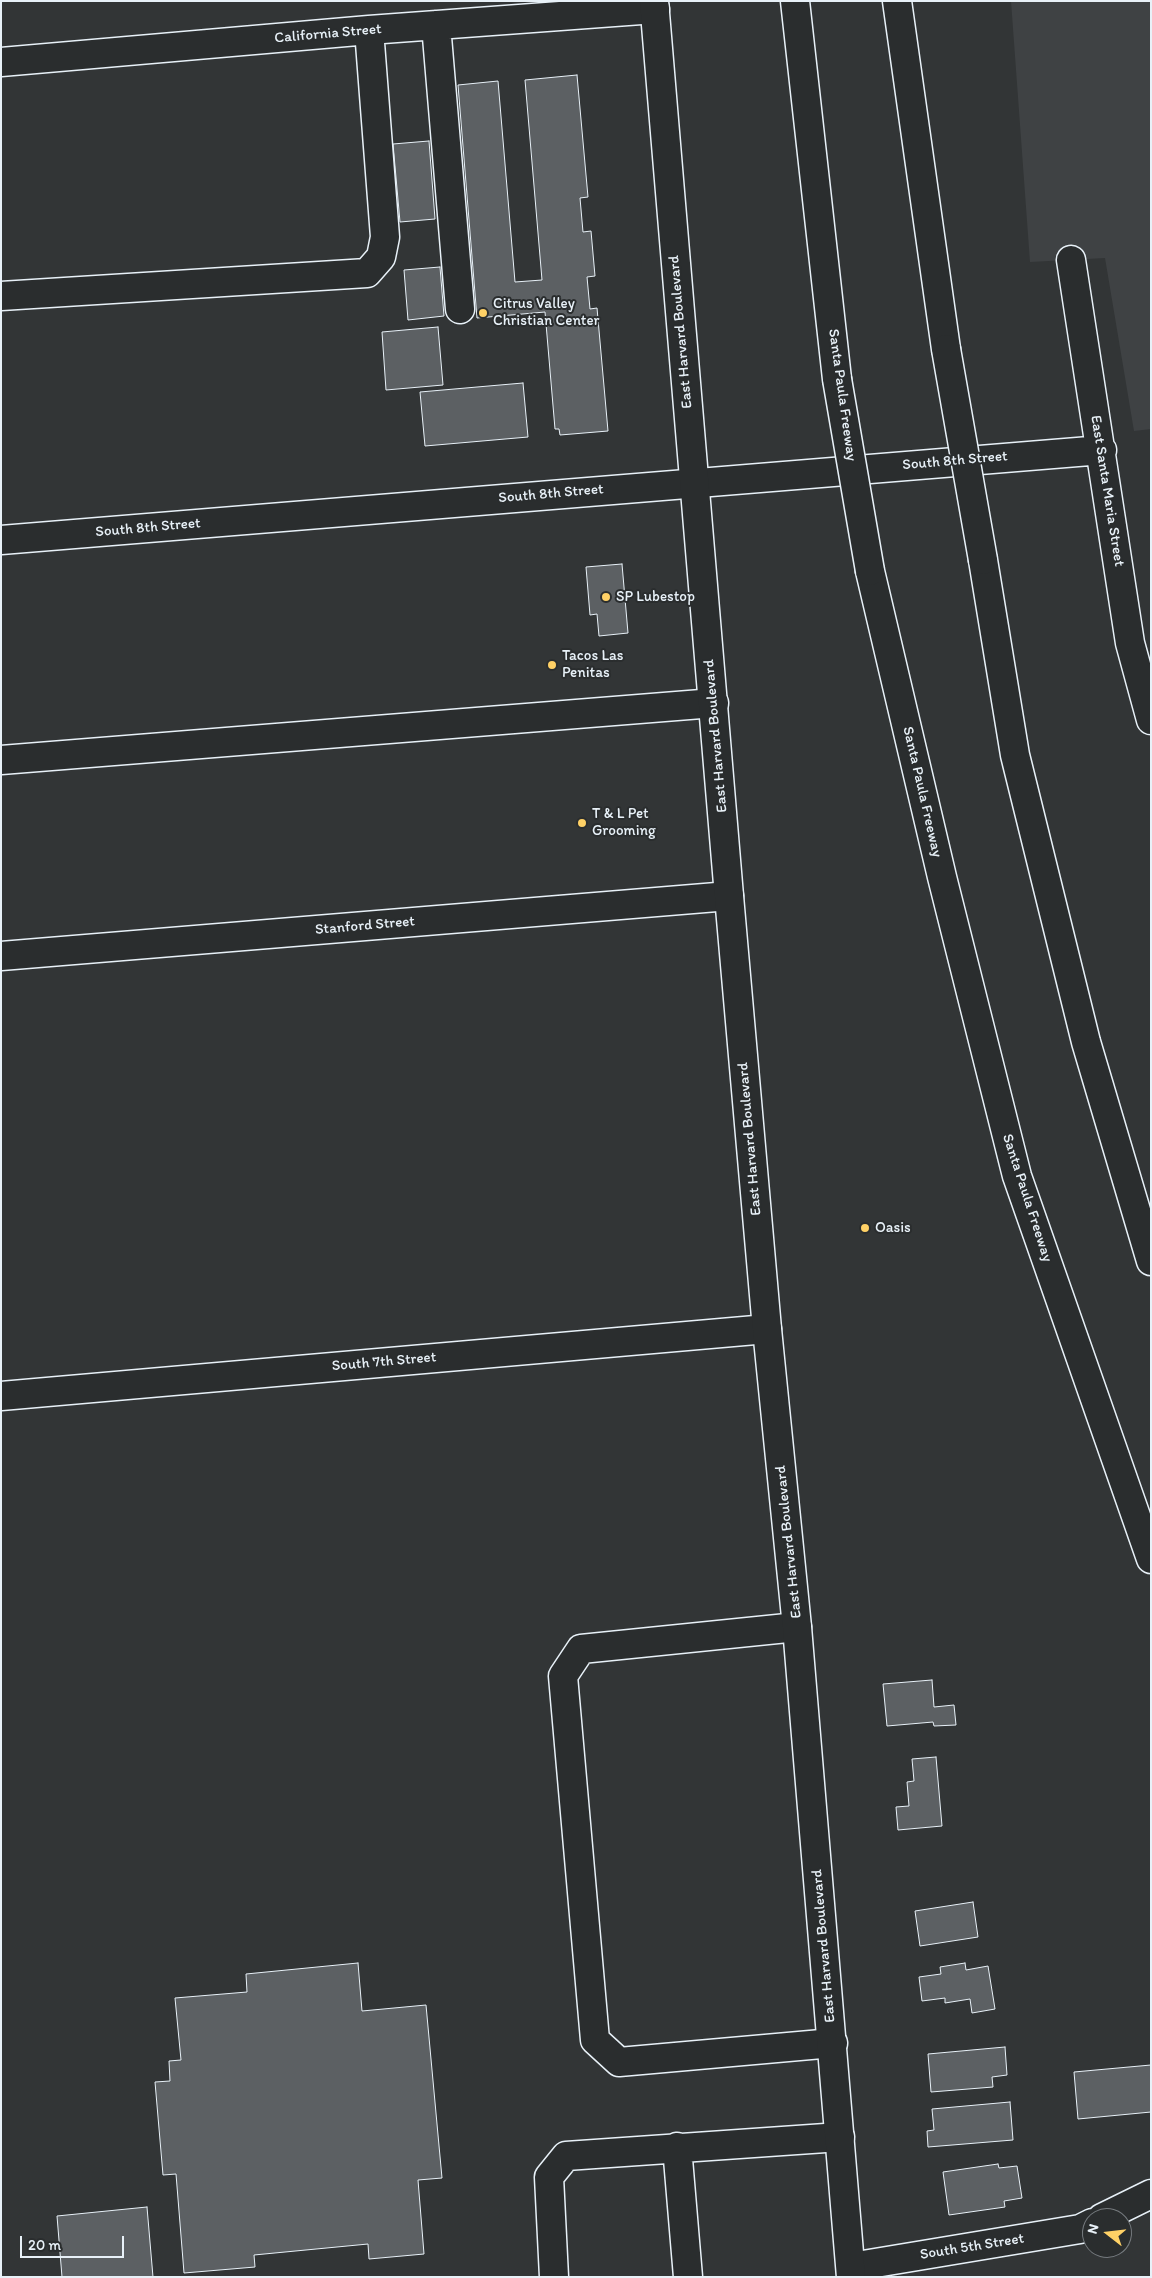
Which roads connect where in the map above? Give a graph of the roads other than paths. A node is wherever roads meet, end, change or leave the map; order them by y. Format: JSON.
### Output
{"nodes":[{"id":1,"x":796,"y":1,"type":"edge"},
{"id":2,"x":897,"y":1,"type":"edge"},
{"id":3,"x":655,"y":5,"type":"edge"},
{"id":4,"x":436,"y":25,"type":"junction"},
{"id":5,"x":370,"y":30,"type":"junction"},
{"id":6,"x":1,"y":62,"type":"edge"},
{"id":7,"x":1071,"y":260,"type":"dead end"},
{"id":8,"x":1,"y":296,"type":"edge"},
{"id":9,"x":460,"y":309,"type":"dead end"},
{"id":10,"x":1102,"y":450,"type":"junction"},
{"id":11,"x":693,"y":482,"type":"junction"},
{"id":12,"x":1,"y":540,"type":"edge"},
{"id":13,"x":1140,"y":643,"type":"edge"},
{"id":14,"x":714,"y":703,"type":"junction"},
{"id":15,"x":1151,"y":720,"type":"edge"},
{"id":16,"x":1,"y":760,"type":"edge"},
{"id":17,"x":728,"y":896,"type":"junction"},
{"id":18,"x":1,"y":956,"type":"edge"},
{"id":19,"x":1151,"y":1261,"type":"edge"},
{"id":20,"x":767,"y":1329,"type":"junction"},
{"id":21,"x":1,"y":1396,"type":"edge"},
{"id":22,"x":1151,"y":1559,"type":"edge"},
{"id":23,"x":797,"y":1627,"type":"junction"},
{"id":24,"x":833,"y":2043,"type":"junction"},
{"id":25,"x":840,"y":2137,"type":"junction"},
{"id":26,"x":677,"y":2147,"type":"junction"},
{"id":27,"x":1151,"y":2194,"type":"edge"},
{"id":28,"x":1122,"y":2208,"type":"edge"},
{"id":29,"x":1082,"y":2228,"type":"edge"},
{"id":30,"x":851,"y":2272,"type":"edge"},
{"id":31,"x":554,"y":2277,"type":"edge"},
{"id":32,"x":688,"y":2277,"type":"edge"}],
"edges":[{"from":1,"to":22,"type":"main road","name":"Santa Paula Freeway","bridge":true},
{"from":2,"to":19,"type":"main road","bridge":true},
{"from":3,"to":4,"type":"main road","name":"California Street"},
{"from":3,"to":11,"type":"main road","name":"East Harvard Boulevard"},
{"from":4,"to":5,"type":"main road","name":"California Street"},
{"from":4,"to":9,"type":"main road"},
{"from":5,"to":6,"type":"main road","name":"California Street"},
{"from":5,"to":8,"type":"main road"},
{"from":7,"to":10,"type":"main road","name":"East Santa Maria Street"},
{"from":10,"to":11,"type":"main road","name":"South 8th Street"},
{"from":10,"to":13,"type":"main road","name":"East Santa Maria Street"},
{"from":11,"to":12,"type":"main road","name":"South 8th Street"},
{"from":11,"to":14,"type":"main road","name":"East Harvard Boulevard"},
{"from":13,"to":15,"type":"main road","name":"East Santa Maria Street"},
{"from":14,"to":16,"type":"main road"},
{"from":14,"to":17,"type":"main road","name":"East Harvard Boulevard"},
{"from":17,"to":18,"type":"main road","name":"Stanford Street"},
{"from":17,"to":20,"type":"main road","name":"East Harvard Boulevard"},
{"from":20,"to":21,"type":"main road","name":"South 7th Street"},
{"from":20,"to":23,"type":"main road","name":"East Harvard Boulevard"},
{"from":23,"to":24,"type":"main road","name":"East Harvard Boulevard"},
{"from":23,"to":24,"type":"main road"},
{"from":24,"to":25,"type":"main road","name":"East Harvard Boulevard"},
{"from":25,"to":26,"type":"main road"},
{"from":25,"to":30,"type":"main road","name":"East Harvard Boulevard"},
{"from":26,"to":31,"type":"main road"},
{"from":26,"to":32,"type":"main road"},
{"from":27,"to":28,"type":"main road"},
{"from":29,"to":30,"type":"main road","name":"South 5th Street"}]}
